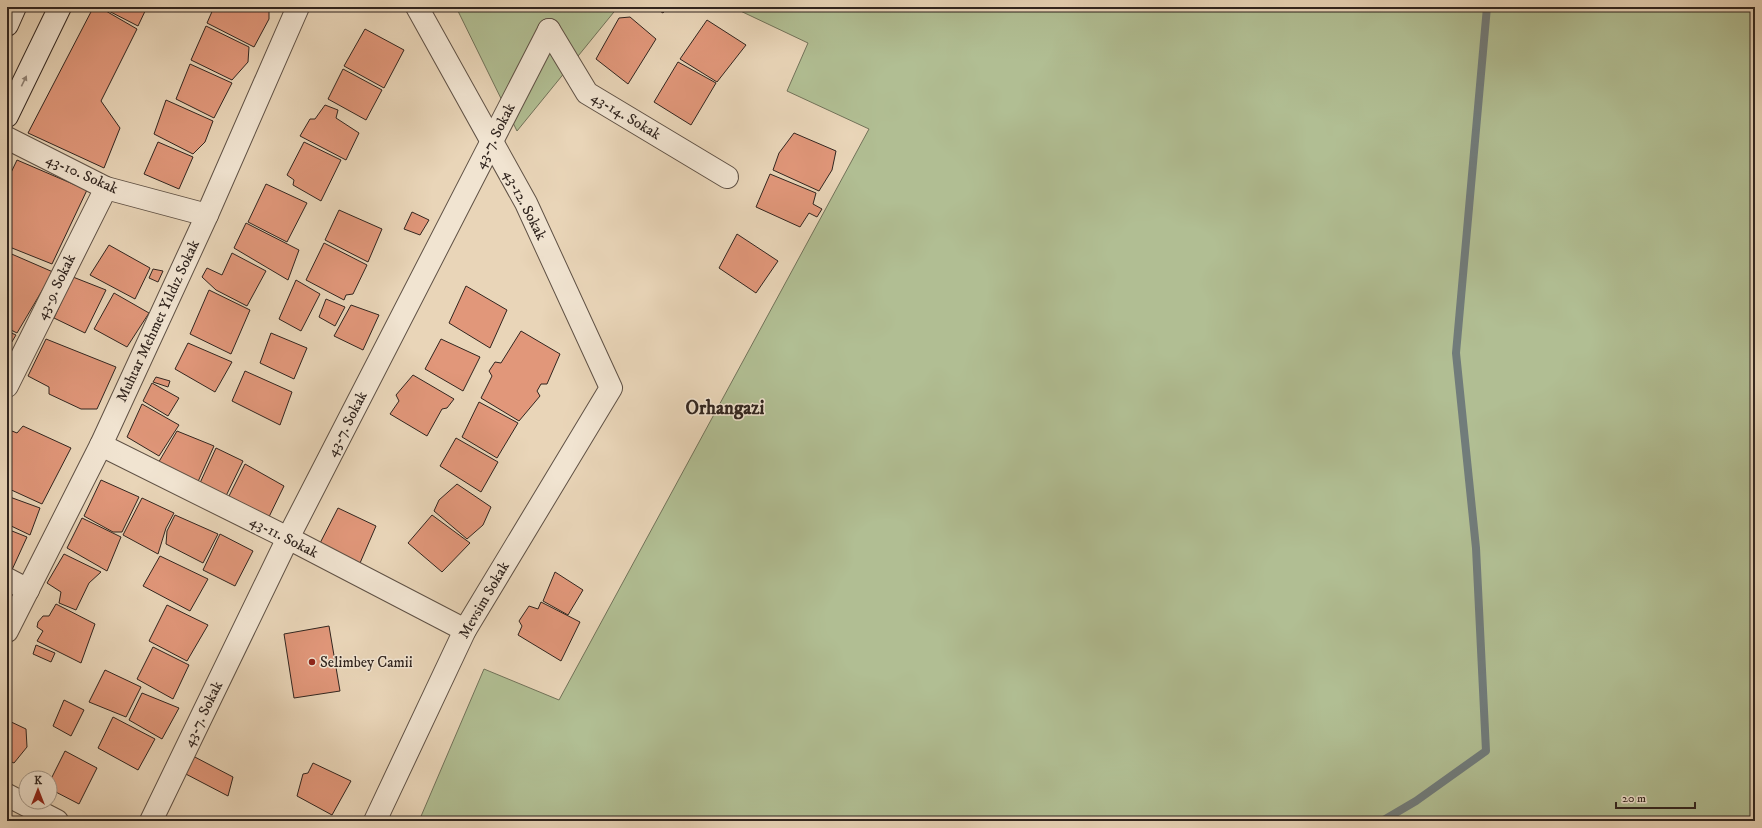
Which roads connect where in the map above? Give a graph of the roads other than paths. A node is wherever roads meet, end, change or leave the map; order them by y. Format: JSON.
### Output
{"nodes":[{"id":1,"x":16,"y":7,"type":"edge"},
{"id":2,"x":60,"y":7,"type":"edge"},
{"id":3,"x":298,"y":7,"type":"edge"},
{"id":4,"x":417,"y":7,"type":"edge"},
{"id":5,"x":7,"y":25,"type":"edge"},
{"id":6,"x":549,"y":30,"type":"joint"},
{"id":7,"x":7,"y":116,"type":"edge"},
{"id":8,"x":7,"y":138,"type":"edge"},
{"id":9,"x":492,"y":142,"type":"junction"},
{"id":10,"x":727,"y":177,"type":"dead end"},
{"id":11,"x":106,"y":188,"type":"junction"},
{"id":12,"x":207,"y":215,"type":"junction"},
{"id":13,"x":7,"y":386,"type":"edge"},
{"id":14,"x":611,"y":388,"type":"joint"},
{"id":15,"x":101,"y":445,"type":"junction"},
{"id":16,"x":288,"y":538,"type":"junction"},
{"id":17,"x":7,"y":579,"type":"edge"},
{"id":18,"x":28,"y":590,"type":"junction"},
{"id":19,"x":465,"y":630,"type":"junction"},
{"id":20,"x":7,"y":631,"type":"edge"},
{"id":21,"x":7,"y":795,"type":"edge"},
{"id":22,"x":57,"y":821,"type":"edge"},
{"id":23,"x":151,"y":821,"type":"edge"},
{"id":24,"x":375,"y":821,"type":"edge"}],
"edges":[{"from":1,"to":5,"type":"street"},
{"from":7,"to":2,"type":"street","one_way":true},
{"from":3,"to":12,"type":"street","name":"Muhtar Mehmet Yıldız Sokak"},
{"from":4,"to":9,"type":"street","name":"43-12. Sokak"},
{"from":6,"to":9,"type":"street","name":"43-7. Sokak"},
{"from":6,"to":10,"type":"street","name":"43-14. Sokak"},
{"from":8,"to":11,"type":"street","name":"43-10. Sokak"},
{"from":9,"to":14,"type":"street","name":"43-12. Sokak"},
{"from":9,"to":16,"type":"street","name":"43-7. Sokak"},
{"from":11,"to":12,"type":"street","name":"43-10. Sokak"},
{"from":11,"to":13,"type":"street","name":"43-9. Sokak"},
{"from":12,"to":15,"type":"street","name":"Muhtar Mehmet Yıldız Sokak"},
{"from":14,"to":19,"type":"street","name":"Mevsim Sokak"},
{"from":15,"to":16,"type":"street","name":"43-11. Sokak"},
{"from":15,"to":18,"type":"street","name":"Muhtar Mehmet Yıldız Sokak"},
{"from":16,"to":19,"type":"street","name":"43-11. Sokak"},
{"from":16,"to":23,"type":"street","name":"43-7. Sokak"},
{"from":17,"to":18,"type":"street"},
{"from":18,"to":20,"type":"street","name":"Muhtar Mehmet Yıldız Sokak"},
{"from":19,"to":24,"type":"street","name":"Mevsim Sokak"},
{"from":21,"to":22,"type":"street"}]}
